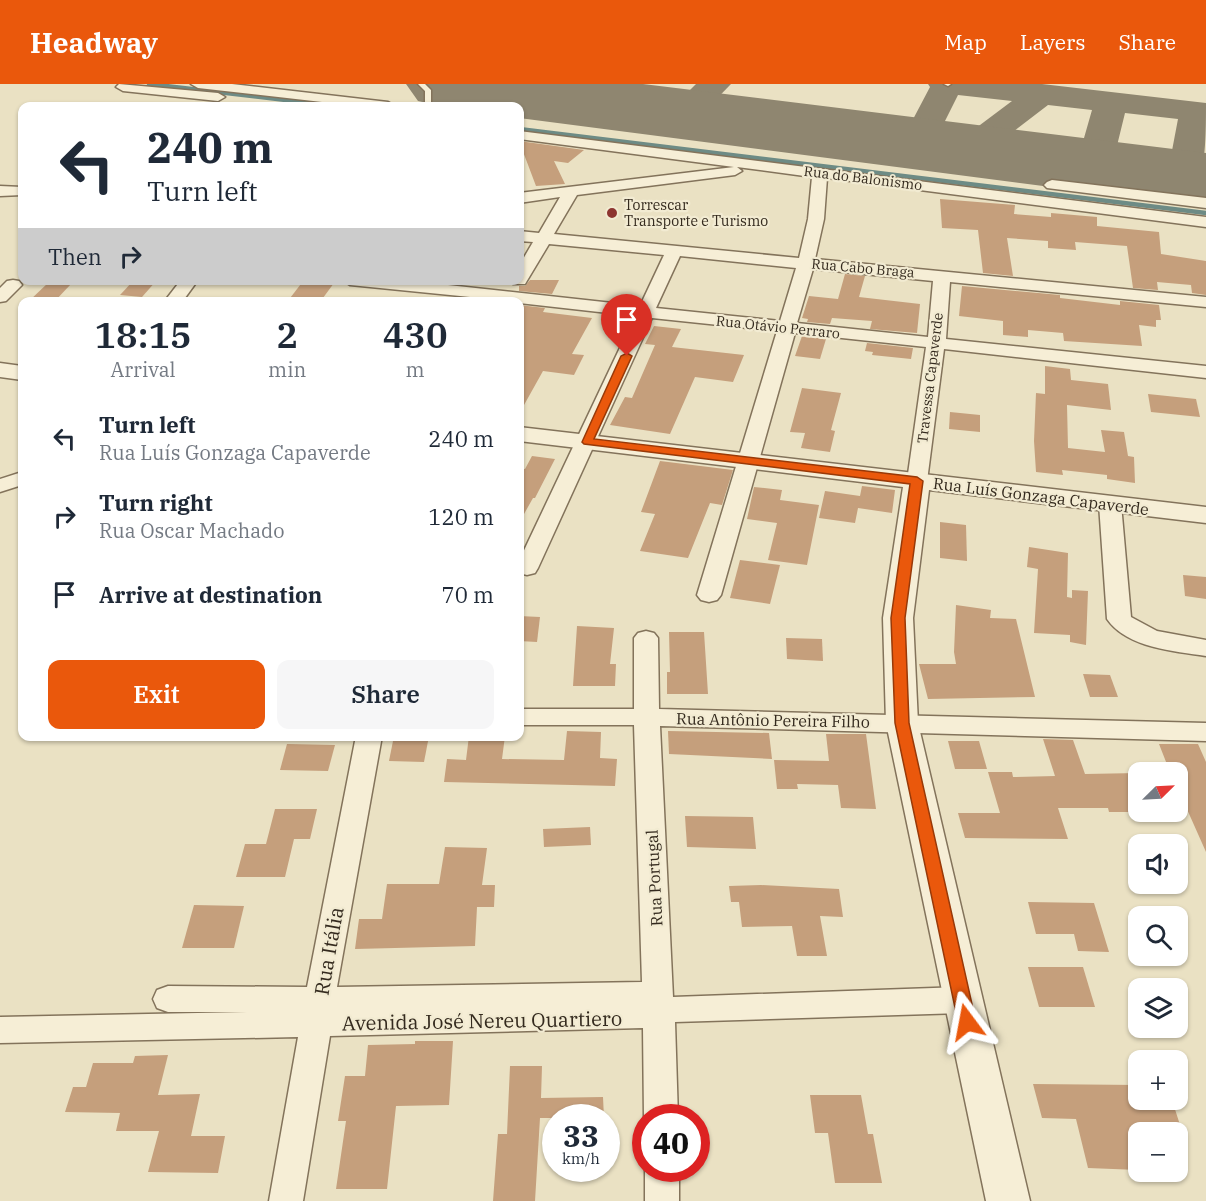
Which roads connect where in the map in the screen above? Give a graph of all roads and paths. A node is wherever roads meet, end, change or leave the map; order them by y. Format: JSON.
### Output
{"nodes":[{"id":1,"x":198,"y":84,"type":"edge"},
{"id":2,"x":421,"y":84,"type":"edge"},
{"id":3,"x":123,"y":87,"type":"dead end"},
{"id":4,"x":239,"y":102,"type":"edge"},
{"id":5,"x":353,"y":102,"type":"edge"},
{"id":6,"x":428,"y":102,"type":"edge"},
{"id":7,"x":524,"y":123,"type":"edge"},
{"id":8,"x":524,"y":136,"type":"edge"},
{"id":9,"x":789,"y":154,"type":"dead end"},
{"id":10,"x":768,"y":166,"type":"junction"},
{"id":11,"x":820,"y":173,"type":"junction"},
{"id":12,"x":1032,"y":183,"type":"dead end"},
{"id":13,"x":0,"y":191,"type":"edge"},
{"id":14,"x":18,"y":191,"type":"edge"},
{"id":15,"x":571,"y":192,"type":"junction"},
{"id":16,"x":524,"y":197,"type":"edge"},
{"id":17,"x":1206,"y":203,"type":"edge"},
{"id":18,"x":1206,"y":222,"type":"edge"},
{"id":19,"x":524,"y":236,"type":"edge"},
{"id":20,"x":544,"y":238,"type":"junction"},
{"id":21,"x":674,"y":251,"type":"junction"},
{"id":22,"x":806,"y":263,"type":"junction"},
{"id":23,"x":524,"y":272,"type":"edge"},
{"id":24,"x":942,"y":275,"type":"junction"},
{"id":25,"x":13,"y":285,"type":"dead end"},
{"id":26,"x":186,"y":285,"type":"edge"},
{"id":27,"x":398,"y":285,"type":"edge"},
{"id":28,"x":0,"y":297,"type":"edge"},
{"id":29,"x":176,"y":297,"type":"edge"},
{"id":30,"x":485,"y":297,"type":"edge"},
{"id":31,"x":524,"y":302,"type":"edge"},
{"id":32,"x":1206,"y":302,"type":"edge"},
{"id":33,"x":646,"y":313,"type":"junction"},
{"id":34,"x":786,"y":328,"type":"junction"},
{"id":35,"x":936,"y":344,"type":"junction"},
{"id":36,"x":0,"y":370,"type":"edge"},
{"id":37,"x":18,"y":372,"type":"edge"},
{"id":38,"x":1206,"y":372,"type":"edge"},
{"id":39,"x":524,"y":435,"type":"edge"},
{"id":40,"x":588,"y":442,"type":"junction"},
{"id":41,"x":749,"y":461,"type":"junction"},
{"id":42,"x":18,"y":479,"type":"edge"},
{"id":43,"x":917,"y":481,"type":"junction"},
{"id":44,"x":0,"y":486,"type":"edge"},
{"id":45,"x":1110,"y":504,"type":"junction"},
{"id":46,"x":1206,"y":515,"type":"edge"},
{"id":47,"x":527,"y":568,"type":"dead end"},
{"id":48,"x":709,"y":595,"type":"dead end"},
{"id":49,"x":646,"y":638,"type":"dead end"},
{"id":50,"x":1206,"y":648,"type":"edge"},
{"id":51,"x":524,"y":717,"type":"edge"},
{"id":52,"x":645,"y":717,"type":"junction"},
{"id":53,"x":902,"y":723,"type":"junction"},
{"id":54,"x":1206,"y":732,"type":"edge"},
{"id":55,"x":368,"y":741,"type":"edge"},
{"id":56,"x":168,"y":999,"type":"dead end"},
{"id":57,"x":962,"y":1000,"type":"junction"},
{"id":58,"x":660,"y":1002,"type":"junction"},
{"id":59,"x":319,"y":1012,"type":"junction"},
{"id":60,"x":0,"y":1030,"type":"edge"},
{"id":61,"x":662,"y":1104,"type":"edge"},
{"id":62,"x":662,"y":1182,"type":"edge"},
{"id":63,"x":286,"y":1201,"type":"edge"},
{"id":64,"x":662,"y":1201,"type":"edge"},
{"id":65,"x":1008,"y":1201,"type":"edge"}],
"edges":[{"from":1,"to":5,"type":"street"},
{"from":2,"to":6,"type":"lane"},
{"from":3,"to":4,"type":"street"},
{"from":7,"to":9,"type":"street","name":"Rua do Balonismo"},
{"from":8,"to":10,"type":"street","name":"Rua do Balonismo"},
{"from":10,"to":11,"type":"street","name":"Rua do Balonismo"},
{"from":10,"to":15,"type":"street"},
{"from":11,"to":18,"type":"street","name":"Rua do Balonismo"},
{"from":11,"to":22,"type":"street"},
{"from":12,"to":17,"type":"street"},
{"from":13,"to":14,"type":"street"},
{"from":15,"to":16,"type":"street"},
{"from":15,"to":20,"type":"street"},
{"from":19,"to":20,"type":"street","name":"Rua Cabo Braga"},
{"from":20,"to":21,"type":"street","name":"Rua Cabo Braga"},
{"from":20,"to":23,"type":"street"},
{"from":21,"to":22,"type":"street","name":"Rua Cabo Braga"},
{"from":21,"to":33,"type":"street"},
{"from":22,"to":24,"type":"street","name":"Rua Cabo Braga"},
{"from":22,"to":34,"type":"street"},
{"from":24,"to":32,"type":"street","name":"Rua Cabo Braga"},
{"from":24,"to":35,"type":"street","name":"Travessa Capaverde"},
{"from":25,"to":28,"type":"street"},
{"from":26,"to":29,"type":"street"},
{"from":27,"to":30,"type":"street","name":"Rua Otávio Perraro"},
{"from":31,"to":33,"type":"street","name":"Rua Otávio Perraro"},
{"from":33,"to":34,"type":"street","name":"Rua Otávio Perraro"},
{"from":33,"to":40,"type":"street"},
{"from":34,"to":35,"type":"street","name":"Rua Otávio Perraro"},
{"from":34,"to":41,"type":"street"},
{"from":35,"to":38,"type":"street","name":"Rua Otávio Perraro"},
{"from":35,"to":43,"type":"street","name":"Travessa Capaverde"},
{"from":36,"to":37,"type":"street"},
{"from":39,"to":40,"type":"street","name":"Rua Luís Gonzaga Capaverde"},
{"from":40,"to":41,"type":"street","name":"Rua Luís Gonzaga Capaverde"},
{"from":40,"to":47,"type":"street"},
{"from":41,"to":43,"type":"street","name":"Rua Luís Gonzaga Capaverde"},
{"from":41,"to":48,"type":"street"},
{"from":42,"to":44,"type":"street"},
{"from":43,"to":45,"type":"street","name":"Rua Luís Gonzaga Capaverde"},
{"from":43,"to":53,"type":"street"},
{"from":45,"to":46,"type":"street","name":"Rua Luís Gonzaga Capaverde"},
{"from":45,"to":50,"type":"street"},
{"from":49,"to":52,"type":"street","name":"Rua Portugal"},
{"from":51,"to":52,"type":"street","name":"Rua Antônio Pereira Filho"},
{"from":52,"to":53,"type":"street","name":"Rua Antônio Pereira Filho"},
{"from":52,"to":58,"type":"street","name":"Rua Portugal"},
{"from":53,"to":54,"type":"street","name":"Rua Antônio Pereira Filho"},
{"from":53,"to":57,"type":"street"},
{"from":55,"to":59,"type":"street","name":"Rua Itália"},
{"from":56,"to":59,"type":"street","name":"Avenida José Nereu Quartiero"},
{"from":57,"to":58,"type":"street","name":"Avenida José Nereu Quartiero"},
{"from":57,"to":65,"type":"street"},
{"from":58,"to":59,"type":"street","name":"Avenida José Nereu Quartiero"},
{"from":58,"to":61,"type":"street","name":"Rua Portugal"},
{"from":59,"to":60,"type":"street","name":"Avenida José Nereu Quartiero"},
{"from":59,"to":63,"type":"street","name":"Rua Itália"},
{"from":62,"to":64,"type":"street"}]}
